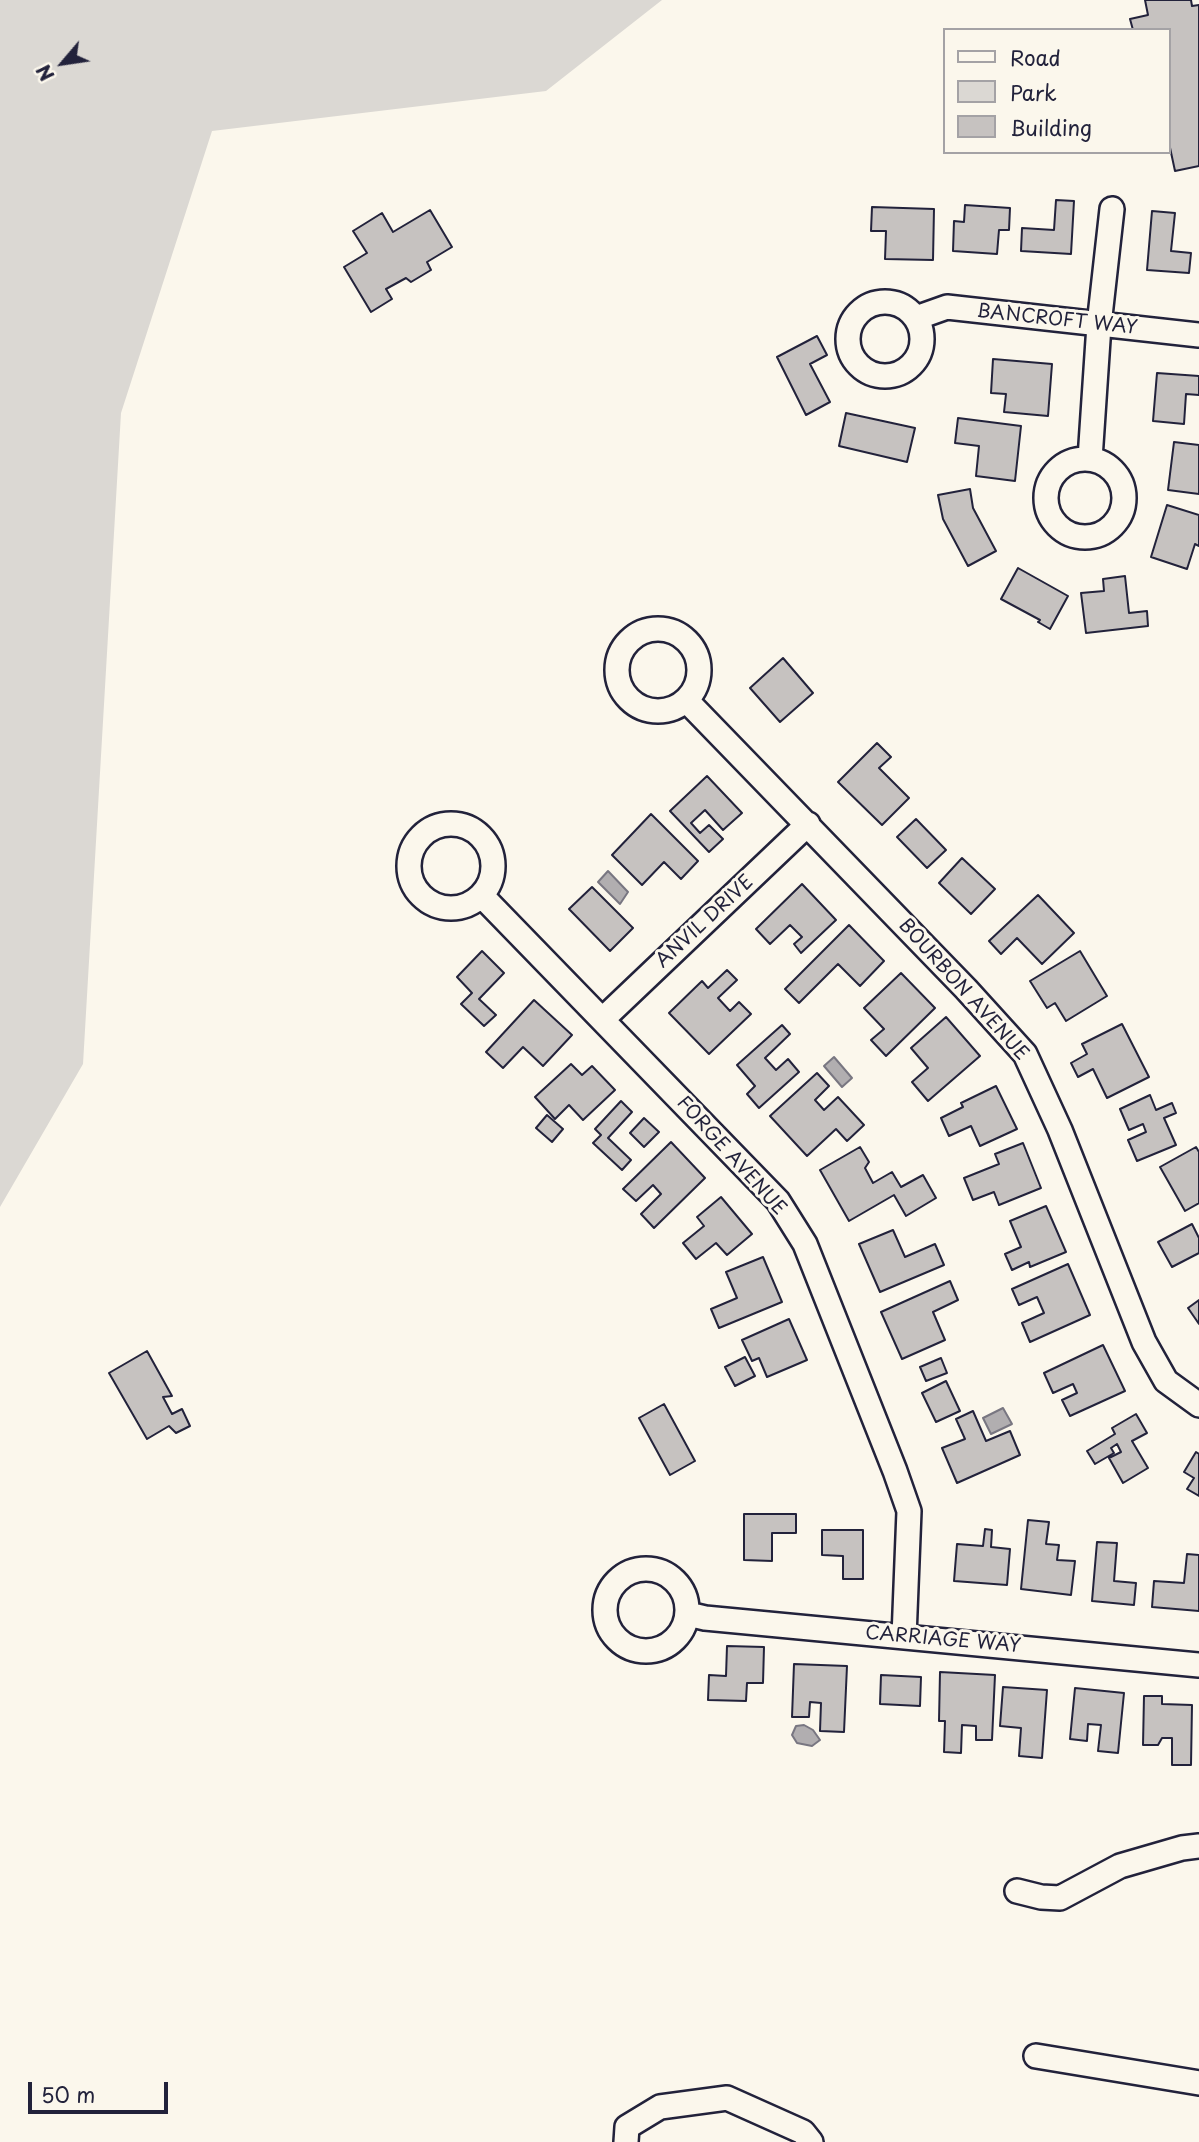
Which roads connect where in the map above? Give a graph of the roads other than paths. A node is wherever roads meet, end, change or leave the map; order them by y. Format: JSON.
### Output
{"nodes":[{"id":1,"x":1112,"y":209,"type":"dead end"},
{"id":2,"x":916,"y":318,"type":"dead end"},
{"id":3,"x":1099,"y":325,"type":"junction"},
{"id":4,"x":1199,"y":335,"type":"edge"},
{"id":5,"x":1090,"y":459,"type":"dead end"},
{"id":6,"x":686,"y":700,"type":"dead end"},
{"id":7,"x":808,"y":824,"type":"junction"},
{"id":8,"x":482,"y":896,"type":"dead end"},
{"id":9,"x":603,"y":1019,"type":"junction"},
{"id":10,"x":1199,"y":1405,"type":"edge"},
{"id":11,"x":688,"y":1614,"type":"dead end"},
{"id":12,"x":904,"y":1637,"type":"junction"},
{"id":13,"x":1199,"y":1665,"type":"edge"},
{"id":14,"x":1199,"y":1846,"type":"edge"},
{"id":15,"x":1017,"y":1891,"type":"dead end"},
{"id":16,"x":1036,"y":2056,"type":"dead end"},
{"id":17,"x":1199,"y":2083,"type":"edge"},
{"id":18,"x":626,"y":2134,"type":"edge"},
{"id":19,"x":811,"y":2142,"type":"edge"}],
"edges":[{"from":1,"to":3,"type":"street"},
{"from":2,"to":3,"type":"street","name":"BANCROFT WAY"},
{"from":3,"to":4,"type":"street","name":"BANCROFT WAY"},
{"from":3,"to":5,"type":"street"},
{"from":6,"to":7,"type":"street","name":"BOURBON AVENUE"},
{"from":7,"to":9,"type":"street","name":"ANVIL DRIVE"},
{"from":7,"to":10,"type":"street","name":"BOURBON AVENUE"},
{"from":8,"to":9,"type":"street","name":"FORGE AVENUE"},
{"from":9,"to":12,"type":"street","name":"FORGE AVENUE"},
{"from":11,"to":12,"type":"street","name":"CARRIAGE WAY"},
{"from":12,"to":13,"type":"street","name":"CARRIAGE WAY"},
{"from":14,"to":15,"type":"street"},
{"from":16,"to":17,"type":"street"},
{"from":18,"to":19,"type":"street"}]}
